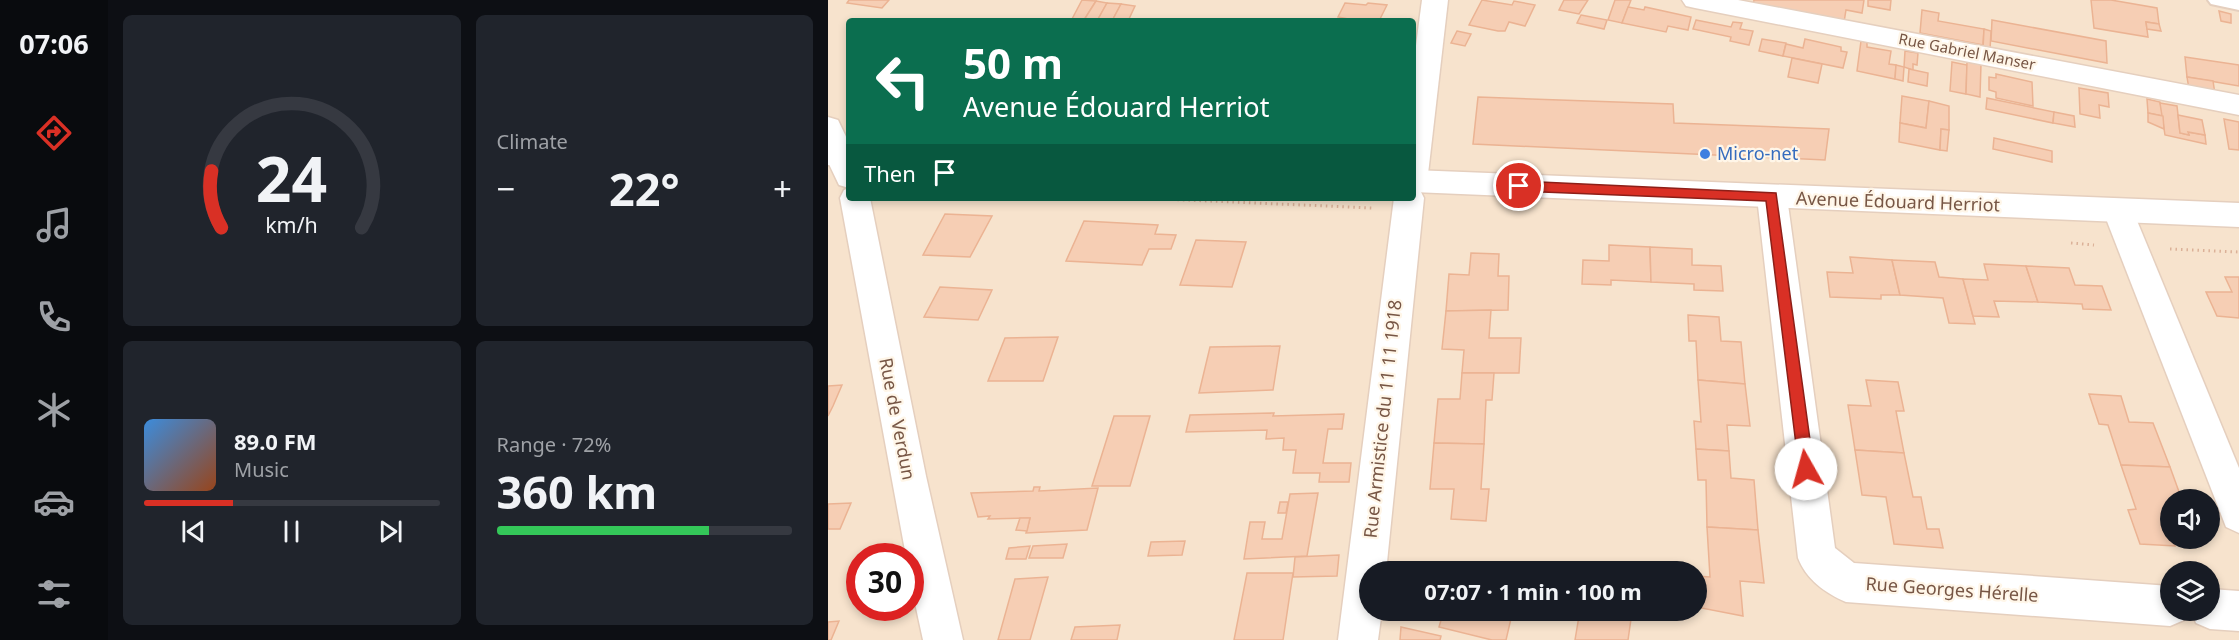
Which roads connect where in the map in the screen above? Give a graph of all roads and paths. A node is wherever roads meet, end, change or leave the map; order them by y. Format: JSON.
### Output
{"nodes":[{"id":1,"x":1436,"y":0,"type":"edge"},
{"id":2,"x":1695,"y":0,"type":"edge"},
{"id":3,"x":2217,"y":0,"type":"edge"},
{"id":4,"x":2239,"y":4,"type":"edge"},
{"id":5,"x":2239,"y":105,"type":"edge"},
{"id":6,"x":828,"y":127,"type":"edge"},
{"id":7,"x":1416,"y":151,"type":"edge"},
{"id":8,"x":842,"y":160,"type":"edge"},
{"id":9,"x":1416,"y":182,"type":"edge"},
{"id":10,"x":1772,"y":197,"type":"junction"},
{"id":11,"x":856,"y":201,"type":"edge"},
{"id":12,"x":1408,"y":201,"type":"edge"},
{"id":13,"x":2118,"y":211,"type":"junction"},
{"id":14,"x":2239,"y":215,"type":"edge"},
{"id":15,"x":2239,"y":514,"type":"edge"},
{"id":16,"x":2160,"y":605,"type":"edge"},
{"id":17,"x":2220,"y":610,"type":"edge"},
{"id":18,"x":2239,"y":611,"type":"edge"},
{"id":19,"x":943,"y":640,"type":"edge"},
{"id":20,"x":1358,"y":640,"type":"edge"}],
"edges":[{"from":1,"to":7,"type":"street"},
{"from":2,"to":5,"type":"street","name":"Rue Gabriel Manser"},
{"from":3,"to":4,"type":"lane"},
{"from":6,"to":8,"type":"street"},
{"from":9,"to":10,"type":"street","name":"Avenue Édouard Herriot"},
{"from":10,"to":13,"type":"street","name":"Avenue Édouard Herriot"},
{"from":10,"to":16,"type":"street","name":"Rue Georges Hérelle"},
{"from":11,"to":19,"type":"street","name":"Rue de Verdun"},
{"from":12,"to":20,"type":"street","name":"Rue Armistice du 11 11 1918"},
{"from":13,"to":14,"type":"street","name":"Avenue Édouard Herriot"},
{"from":13,"to":15,"type":"street"},
{"from":17,"to":18,"type":"street"}]}
